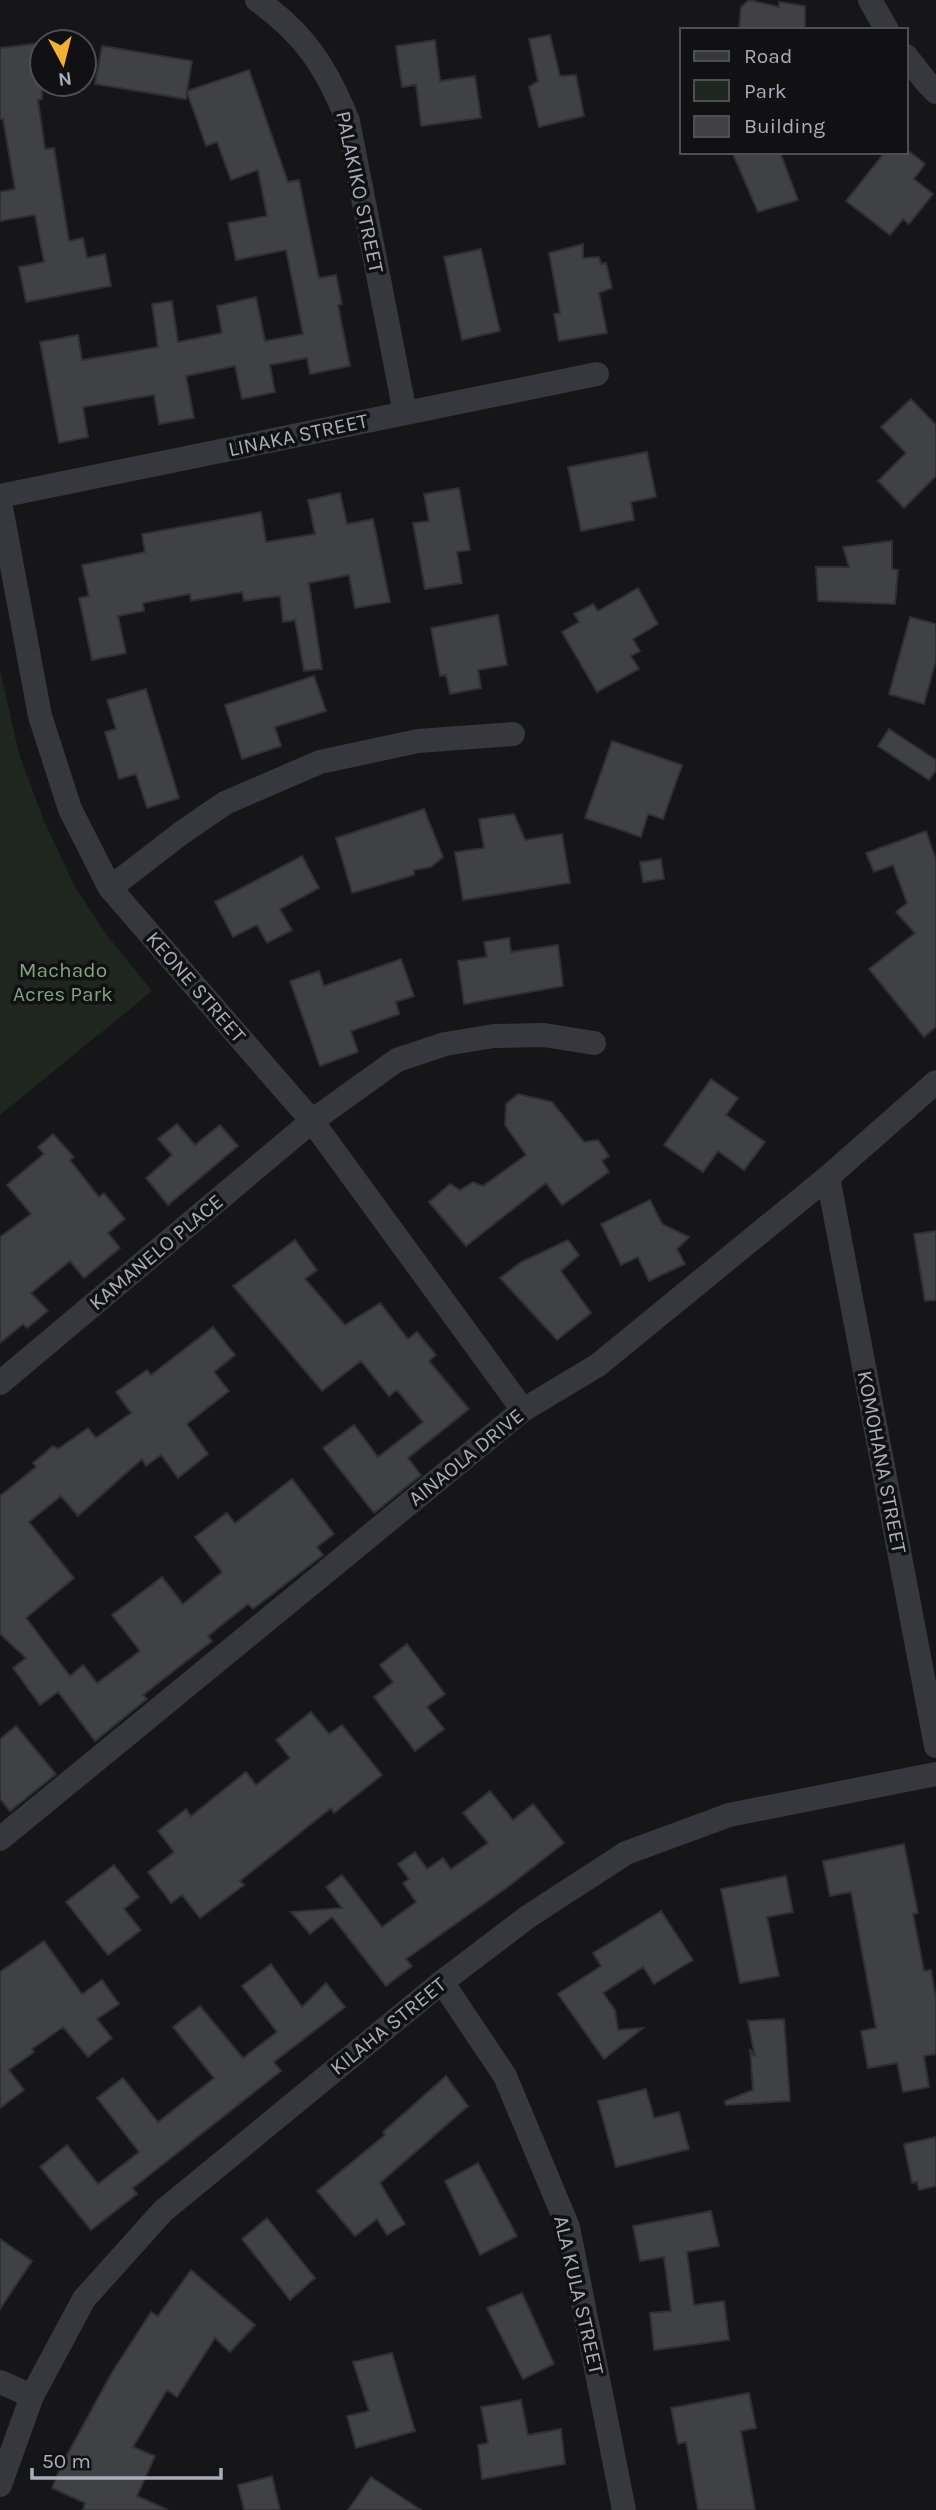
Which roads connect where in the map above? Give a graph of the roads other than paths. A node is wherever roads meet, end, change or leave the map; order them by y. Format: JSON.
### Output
{"nodes":[{"id":1,"x":257,"y":0,"type":"edge"},
{"id":2,"x":870,"y":0,"type":"edge"},
{"id":3,"x":886,"y":28,"type":"edge"},
{"id":4,"x":908,"y":59,"type":"edge"},
{"id":5,"x":936,"y":92,"type":"edge"},
{"id":6,"x":597,"y":374,"type":"dead end"},
{"id":7,"x":405,"y":413,"type":"junction"},
{"id":8,"x":0,"y":496,"type":"edge"},
{"id":9,"x":0,"y":502,"type":"edge"},
{"id":10,"x":513,"y":734,"type":"dead end"},
{"id":11,"x":110,"y":888,"type":"junction"},
{"id":12,"x":594,"y":1043,"type":"dead end"},
{"id":13,"x":936,"y":1082,"type":"edge"},
{"id":14,"x":312,"y":1121,"type":"junction"},
{"id":15,"x":828,"y":1177,"type":"junction"},
{"id":16,"x":0,"y":1383,"type":"edge"},
{"id":17,"x":523,"y":1410,"type":"junction"},
{"id":18,"x":936,"y":1746,"type":"edge"},
{"id":19,"x":936,"y":1773,"type":"edge"},
{"id":20,"x":0,"y":1839,"type":"edge"},
{"id":21,"x":442,"y":1982,"type":"junction"},
{"id":22,"x":0,"y":2382,"type":"edge"},
{"id":23,"x":32,"y":2396,"type":"junction"},
{"id":24,"x":0,"y":2485,"type":"edge"},
{"id":25,"x":624,"y":2510,"type":"edge"}],
"edges":[{"from":1,"to":7,"type":"street","name":"PALAKIKO STREET"},
{"from":2,"to":3,"type":"street"},
{"from":4,"to":5,"type":"street"},
{"from":6,"to":7,"type":"street","name":"LINAKA STREET"},
{"from":7,"to":8,"type":"street","name":"LINAKA STREET"},
{"from":9,"to":11,"type":"street","name":"KEONE STREET"},
{"from":10,"to":11,"type":"street"},
{"from":11,"to":14,"type":"street","name":"KEONE STREET"},
{"from":12,"to":14,"type":"street","name":"KAMANELO PLACE"},
{"from":13,"to":15,"type":"street","name":"AINAOLA DRIVE"},
{"from":14,"to":16,"type":"street","name":"KAMANELO PLACE"},
{"from":14,"to":17,"type":"street","name":"KEONE STREET"},
{"from":15,"to":17,"type":"street","name":"AINAOLA DRIVE"},
{"from":15,"to":18,"type":"street","name":"KOMOHANA STREET"},
{"from":17,"to":20,"type":"street","name":"AINAOLA DRIVE"},
{"from":19,"to":21,"type":"street","name":"KILAHA STREET"},
{"from":21,"to":23,"type":"street","name":"KILAHA STREET"},
{"from":21,"to":25,"type":"street","name":"ALA KULA STREET"},
{"from":22,"to":23,"type":"street"},
{"from":23,"to":24,"type":"street","name":"KILAHA STREET"}]}
